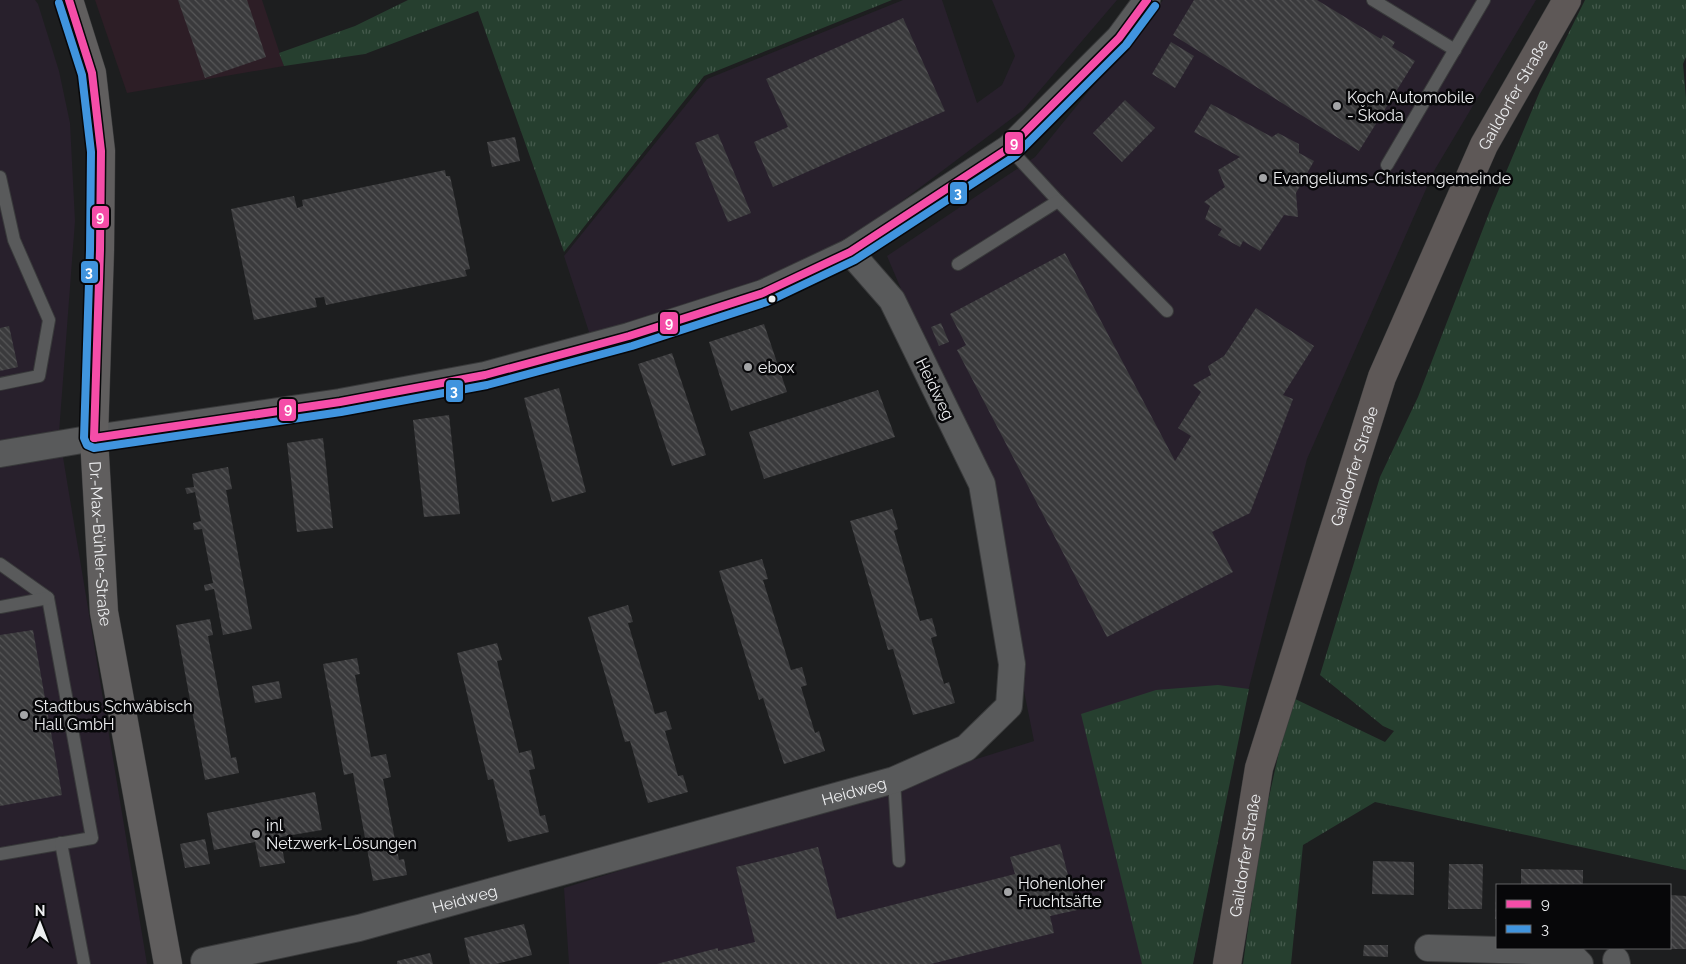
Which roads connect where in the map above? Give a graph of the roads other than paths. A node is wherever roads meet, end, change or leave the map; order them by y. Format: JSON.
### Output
{"nodes":[{"id":1,"x":69,"y":0,"type":"edge"},
{"id":2,"x":1147,"y":0,"type":"edge"},
{"id":3,"x":1374,"y":0,"type":"edge"},
{"id":4,"x":1484,"y":0,"type":"edge"},
{"id":5,"x":1567,"y":0,"type":"edge"},
{"id":6,"x":1455,"y":50,"type":"junction"},
{"id":7,"x":1010,"y":148,"type":"junction"},
{"id":8,"x":1387,"y":166,"type":"dead end"},
{"id":9,"x":0,"y":177,"type":"edge"},
{"id":10,"x":1058,"y":201,"type":"junction"},
{"id":11,"x":850,"y":252,"type":"junction"},
{"id":12,"x":958,"y":264,"type":"dead end"},
{"id":13,"x":1167,"y":311,"type":"dead end"},
{"id":14,"x":0,"y":384,"type":"edge"},
{"id":15,"x":94,"y":438,"type":"junction"},
{"id":16,"x":0,"y":454,"type":"edge"},
{"id":17,"x":0,"y":564,"type":"edge"},
{"id":18,"x":48,"y":598,"type":"junction"},
{"id":19,"x":0,"y":606,"type":"edge"},
{"id":20,"x":894,"y":780,"type":"junction"},
{"id":21,"x":61,"y":843,"type":"junction"},
{"id":22,"x":0,"y":854,"type":"edge"},
{"id":23,"x":899,"y":861,"type":"dead end"},
{"id":24,"x":1428,"y":948,"type":"dead end"},
{"id":25,"x":204,"y":961,"type":"dead end"},
{"id":26,"x":84,"y":964,"type":"edge"},
{"id":27,"x":168,"y":964,"type":"edge"},
{"id":28,"x":1227,"y":964,"type":"edge"},
{"id":29,"x":1580,"y":964,"type":"edge"}],
"edges":[{"from":1,"to":15,"type":"street","name":"Dr.-Max-Bühler-Straße"},
{"from":2,"to":7,"type":"street"},
{"from":3,"to":6,"type":"lane"},
{"from":4,"to":6,"type":"lane"},
{"from":5,"to":28,"type":"main road","name":"Gaildorfer Straße"},
{"from":6,"to":8,"type":"lane"},
{"from":7,"to":10,"type":"lane"},
{"from":7,"to":11,"type":"street"},
{"from":9,"to":14,"type":"lane"},
{"from":10,"to":12,"type":"lane"},
{"from":10,"to":13,"type":"lane"},
{"from":11,"to":15,"type":"street"},
{"from":11,"to":20,"type":"street","name":"Heidweg"},
{"from":15,"to":16,"type":"street"},
{"from":15,"to":27,"type":"street","name":"Dr.-Max-Bühler-Straße"},
{"from":17,"to":18,"type":"lane"},
{"from":18,"to":19,"type":"lane"},
{"from":18,"to":21,"type":"lane"},
{"from":20,"to":23,"type":"lane"},
{"from":20,"to":25,"type":"street","name":"Heidweg"},
{"from":21,"to":22,"type":"lane"},
{"from":21,"to":26,"type":"lane"},
{"from":24,"to":29,"type":"street"}]}
